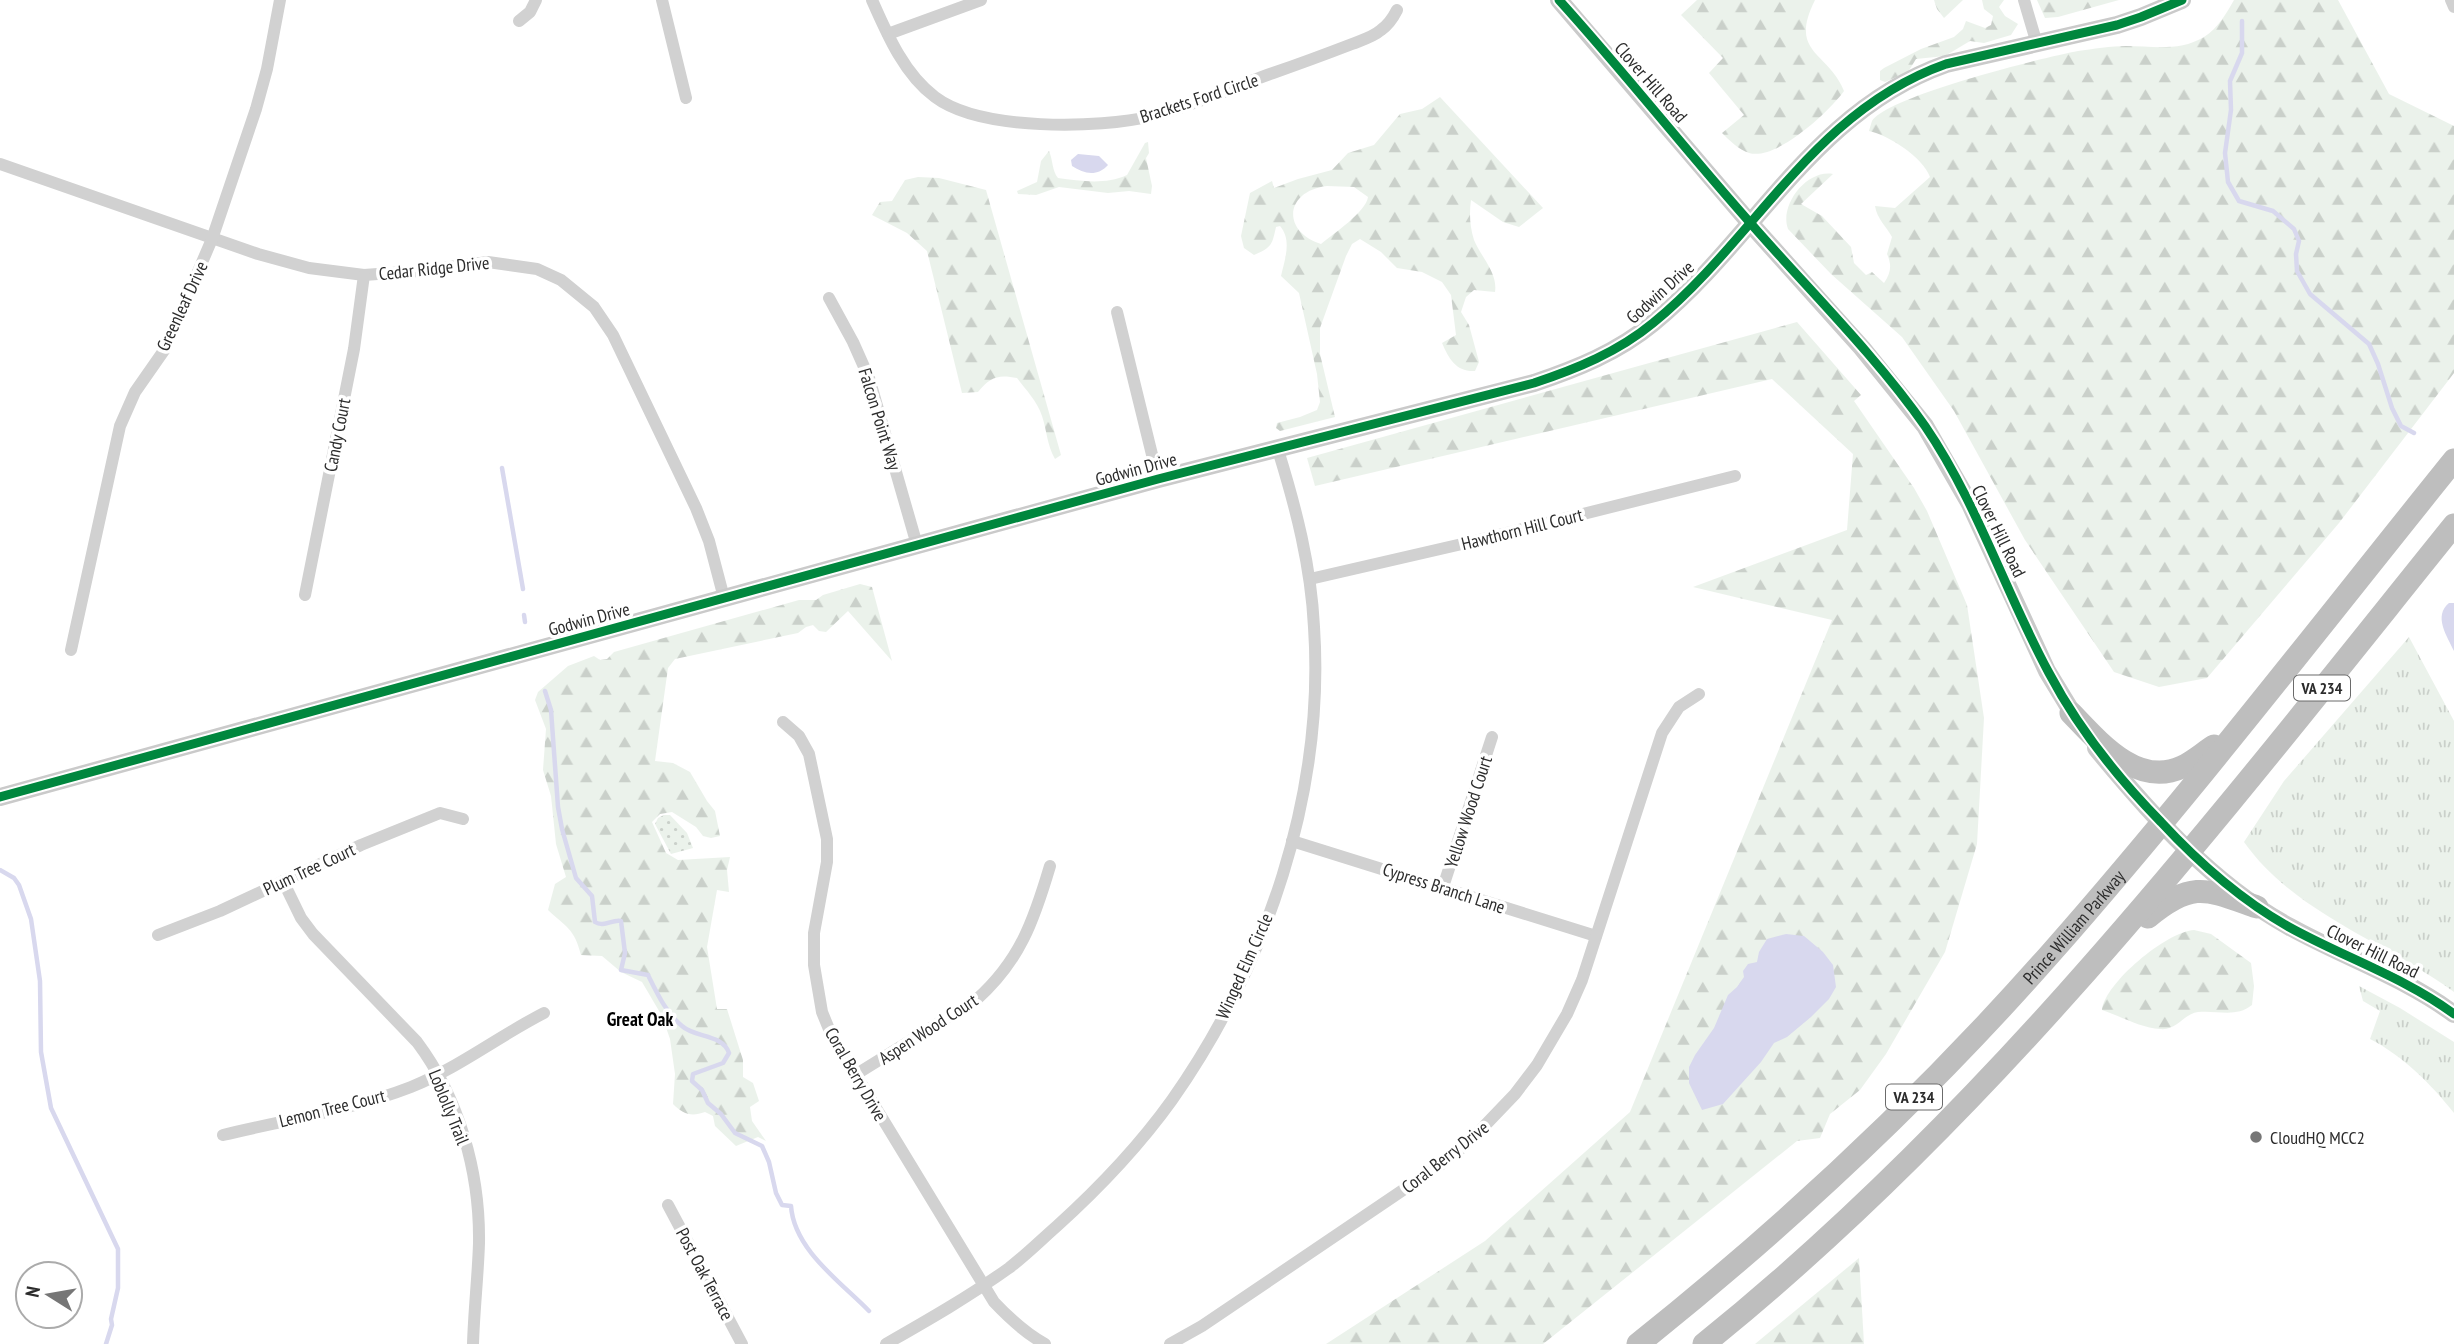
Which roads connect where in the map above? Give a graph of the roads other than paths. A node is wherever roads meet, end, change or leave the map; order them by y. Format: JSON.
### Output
{"nodes":[{"id":1,"x":280,"y":0,"type":"edge"},
{"id":2,"x":536,"y":0,"type":"edge"},
{"id":3,"x":662,"y":0,"type":"edge"},
{"id":4,"x":872,"y":0,"type":"edge"},
{"id":5,"x":981,"y":0,"type":"edge"},
{"id":6,"x":1559,"y":0,"type":"edge"},
{"id":7,"x":2024,"y":0,"type":"edge"},
{"id":8,"x":2182,"y":0,"type":"edge"},
{"id":9,"x":2451,"y":0,"type":"edge"},
{"id":10,"x":2454,"y":7,"type":"edge"},
{"id":11,"x":1397,"y":10,"type":"dead end"},
{"id":12,"x":519,"y":21,"type":"dead end"},
{"id":13,"x":888,"y":34,"type":"junction"},
{"id":14,"x":2037,"y":44,"type":"junction"},
{"id":15,"x":686,"y":98,"type":"dead end"},
{"id":16,"x":0,"y":164,"type":"edge"},
{"id":17,"x":1749,"y":222,"type":"junction"},
{"id":18,"x":212,"y":239,"type":"junction"},
{"id":19,"x":364,"y":275,"type":"junction"},
{"id":20,"x":829,"y":298,"type":"dead end"},
{"id":21,"x":1117,"y":312,"type":"dead end"},
{"id":22,"x":1278,"y":450,"type":"junction"},
{"id":23,"x":2454,"y":460,"type":"edge"},
{"id":24,"x":1735,"y":476,"type":"dead end"},
{"id":25,"x":1158,"y":479,"type":"junction"},
{"id":26,"x":2454,"y":525,"type":"edge"},
{"id":27,"x":917,"y":545,"type":"junction"},
{"id":28,"x":1310,"y":579,"type":"junction"},
{"id":29,"x":305,"y":595,"type":"dead end"},
{"id":30,"x":724,"y":598,"type":"junction"},
{"id":31,"x":71,"y":650,"type":"dead end"},
{"id":32,"x":1699,"y":694,"type":"dead end"},
{"id":33,"x":2071,"y":713,"type":"junction"},
{"id":34,"x":783,"y":722,"type":"dead end"},
{"id":35,"x":2236,"y":730,"type":"junction"},
{"id":36,"x":1492,"y":737,"type":"dead end"},
{"id":37,"x":0,"y":797,"type":"edge"},
{"id":38,"x":463,"y":819,"type":"dead end"},
{"id":39,"x":2161,"y":822,"type":"junction"},
{"id":40,"x":1292,"y":841,"type":"junction"},
{"id":41,"x":2190,"y":852,"type":"junction"},
{"id":42,"x":1050,"y":866,"type":"dead end"},
{"id":43,"x":283,"y":881,"type":"junction"},
{"id":44,"x":1443,"y":887,"type":"junction"},
{"id":45,"x":2257,"y":907,"type":"junction"},
{"id":46,"x":158,"y":935,"type":"dead end"},
{"id":47,"x":1596,"y":936,"type":"junction"},
{"id":48,"x":2103,"y":955,"type":"junction"},
{"id":49,"x":544,"y":1013,"type":"dead end"},
{"id":50,"x":2454,"y":1014,"type":"edge"},
{"id":51,"x":439,"y":1074,"type":"junction"},
{"id":52,"x":855,"y":1075,"type":"junction"},
{"id":53,"x":223,"y":1135,"type":"dead end"},
{"id":54,"x":668,"y":1205,"type":"dead end"},
{"id":55,"x":983,"y":1285,"type":"junction"},
{"id":56,"x":473,"y":1344,"type":"edge"},
{"id":57,"x":742,"y":1344,"type":"edge"},
{"id":58,"x":886,"y":1344,"type":"edge"},
{"id":59,"x":1045,"y":1344,"type":"edge"},
{"id":60,"x":1170,"y":1344,"type":"edge"},
{"id":61,"x":1639,"y":1344,"type":"edge"},
{"id":62,"x":1704,"y":1344,"type":"edge"}],
"edges":[{"from":1,"to":18,"type":"street","name":"Greenleaf Drive"},
{"from":2,"to":12,"type":"street"},
{"from":3,"to":15,"type":"street"},
{"from":4,"to":13,"type":"street","name":"Brackets Ford Circle"},
{"from":5,"to":13,"type":"street"},
{"from":6,"to":17,"type":"street","name":"Clover Hill Road"},
{"from":7,"to":14,"type":"street"},
{"from":8,"to":14,"type":"street","name":"Godwin Drive"},
{"from":9,"to":10,"type":"street"},
{"from":11,"to":13,"type":"street","name":"Brackets Ford Circle"},
{"from":14,"to":17,"type":"street","name":"Godwin Drive"},
{"from":16,"to":18,"type":"street","name":"Cedar Ridge Drive"},
{"from":17,"to":22,"type":"street","name":"Godwin Drive"},
{"from":17,"to":33,"type":"street","name":"Clover Hill Road"},
{"from":18,"to":19,"type":"street","name":"Cedar Ridge Drive"},
{"from":18,"to":31,"type":"street","name":"Greenleaf Drive"},
{"from":19,"to":29,"type":"street","name":"Candy Court"},
{"from":19,"to":30,"type":"street","name":"Cedar Ridge Drive"},
{"from":20,"to":27,"type":"street","name":"Falcon Point Way"},
{"from":21,"to":25,"type":"street"},
{"from":22,"to":25,"type":"street","name":"Godwin Drive"},
{"from":22,"to":28,"type":"street","name":"Winged Elm Circle"},
{"from":23,"to":35,"type":"highway","name":"Prince William Parkway","number":"VA 234"},
{"from":24,"to":28,"type":"street","name":"Hawthorn Hill Court"},
{"from":25,"to":27,"type":"street","name":"Godwin Drive"},
{"from":26,"to":41,"type":"highway","number":"VA 234"},
{"from":27,"to":30,"type":"street","name":"Godwin Drive"},
{"from":28,"to":40,"type":"street","name":"Winged Elm Circle"},
{"from":30,"to":37,"type":"street","name":"Godwin Drive"},
{"from":32,"to":47,"type":"street","name":"Coral Berry Drive"},
{"from":33,"to":35,"type":"highway"},
{"from":33,"to":39,"type":"street","name":"Clover Hill Road"},
{"from":34,"to":52,"type":"street","name":"Coral Berry Drive"},
{"from":35,"to":39,"type":"highway","name":"Prince William Parkway","number":"VA 234"},
{"from":36,"to":44,"type":"street","name":"Yellow Wood Court"},
{"from":38,"to":43,"type":"street","name":"Plum Tree Court"},
{"from":39,"to":41,"type":"street","name":"Clover Hill Road"},
{"from":39,"to":61,"type":"highway","name":"Prince William Parkway","number":"VA 234"},
{"from":40,"to":44,"type":"street","name":"Cypress Branch Lane"},
{"from":40,"to":55,"type":"street","name":"Winged Elm Circle"},
{"from":41,"to":45,"type":"street","name":"Clover Hill Road"},
{"from":41,"to":48,"type":"highway","number":"VA 234"},
{"from":42,"to":52,"type":"street","name":"Aspen Wood Court"},
{"from":43,"to":46,"type":"street","name":"Plum Tree Court"},
{"from":43,"to":51,"type":"street","name":"Loblolly Trail"},
{"from":44,"to":47,"type":"street","name":"Cypress Branch Lane"},
{"from":45,"to":48,"type":"highway"},
{"from":45,"to":50,"type":"street","name":"Clover Hill Road"},
{"from":47,"to":60,"type":"street","name":"Coral Berry Drive"},
{"from":48,"to":62,"type":"highway","number":"VA 234"},
{"from":49,"to":51,"type":"street","name":"Lemon Tree Court"},
{"from":51,"to":53,"type":"street","name":"Lemon Tree Court"},
{"from":51,"to":56,"type":"street","name":"Loblolly Trail"},
{"from":52,"to":55,"type":"street","name":"Coral Berry Drive"},
{"from":54,"to":57,"type":"street","name":"Post Oak Terrace"},
{"from":55,"to":58,"type":"street","name":"Winged Elm Circle"},
{"from":55,"to":59,"type":"street","name":"Coral Berry Drive"}]}
